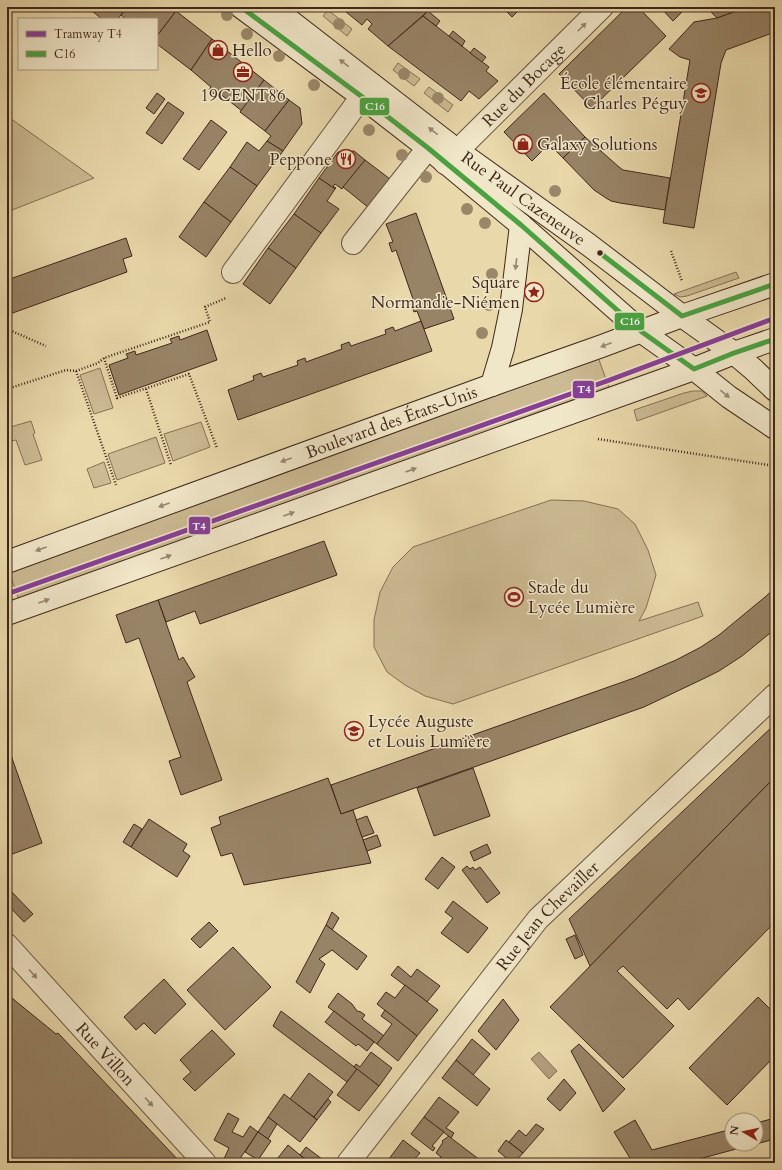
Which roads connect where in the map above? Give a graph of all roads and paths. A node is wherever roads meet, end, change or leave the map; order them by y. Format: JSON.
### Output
{"nodes":[{"id":1,"x":241,"y":7,"type":"edge"},
{"id":2,"x":272,"y":7,"type":"edge"},
{"id":3,"x":602,"y":7,"type":"edge"},
{"id":4,"x":366,"y":90,"type":"junction"},
{"id":5,"x":428,"y":148,"type":"junction"},
{"id":6,"x":451,"y":157,"type":"junction"},
{"id":7,"x":521,"y":225,"type":"junction"},
{"id":8,"x":353,"y":243,"type":"dead end"},
{"id":9,"x":671,"y":251,"type":"dead end"},
{"id":10,"x":233,"y":272,"type":"dead end"},
{"id":11,"x":682,"y":281,"type":"dead end"},
{"id":12,"x":775,"y":284,"type":"edge"},
{"id":13,"x":226,"y":298,"type":"dead end"},
{"id":14,"x":682,"y":316,"type":"junction"},
{"id":15,"x":7,"y":329,"type":"edge"},
{"id":16,"x":642,"y":332,"type":"junction"},
{"id":17,"x":775,"y":339,"type":"edge"},
{"id":18,"x":46,"y":346,"type":"dead end"},
{"id":19,"x":734,"y":353,"type":"junction"},
{"id":20,"x":104,"y":358,"type":"junction"},
{"id":21,"x":694,"y":369,"type":"junction"},
{"id":22,"x":76,"y":371,"type":"junction"},
{"id":23,"x":492,"y":385,"type":"junction"},
{"id":24,"x":7,"y":389,"type":"edge"},
{"id":25,"x":146,"y":390,"type":"junction"},
{"id":26,"x":775,"y":390,"type":"edge"},
{"id":27,"x":775,"y":428,"type":"edge"},
{"id":28,"x":598,"y":439,"type":"dead end"},
{"id":29,"x":217,"y":448,"type":"dead end"},
{"id":30,"x":171,"y":465,"type":"dead end"},
{"id":31,"x":775,"y":466,"type":"edge"},
{"id":32,"x":116,"y":485,"type":"dead end"},
{"id":33,"x":7,"y":562,"type":"edge"},
{"id":34,"x":7,"y":614,"type":"edge"},
{"id":35,"x":775,"y":695,"type":"edge"},
{"id":36,"x":7,"y":946,"type":"edge"},
{"id":37,"x":205,"y":1163,"type":"edge"},
{"id":38,"x":348,"y":1163,"type":"edge"}],
"edges":[{"from":1,"to":4,"type":"street","name":"Rue Paul Cazeneuve"},
{"from":4,"to":2,"type":"street","name":"Rue Paul Cazeneuve","one_way":true},
{"from":6,"to":3,"type":"street","name":"Rue du Bocage","one_way":true},
{"from":4,"to":5,"type":"street","name":"Rue Paul Cazeneuve"},
{"from":6,"to":4,"type":"street","name":"Rue Paul Cazeneuve","one_way":true},
{"from":4,"to":10,"type":"street"},
{"from":5,"to":6,"type":"street","name":"Rue Paul Cazeneuve"},
{"from":5,"to":8,"type":"street"},
{"from":6,"to":7,"type":"street","name":"Rue Paul Cazeneuve"},
{"from":6,"to":14,"type":"street","name":"Rue Paul Cazeneuve"},
{"from":7,"to":16,"type":"street","name":"Rue Paul Cazeneuve"},
{"from":7,"to":23,"type":"street","name":"Rue Paul Cazeneuve","one_way":true},
{"from":9,"to":11,"type":"path"},
{"from":12,"to":14,"type":"street","name":"Boulevard des États-Unis"},
{"from":13,"to":20,"type":"path"},
{"from":14,"to":16,"type":"street","name":"Boulevard des États-Unis"},
{"from":14,"to":19,"type":"street","name":"Rue Paul Cazeneuve"},
{"from":15,"to":18,"type":"path"},
{"from":16,"to":21,"type":"street","name":"Rue Paul Cazeneuve"},
{"from":16,"to":23,"type":"street","name":"Boulevard des États-Unis","one_way":true},
{"from":17,"to":19,"type":"street"},
{"from":19,"to":21,"type":"street"},
{"from":19,"to":26,"type":"street","name":"Rue Paul Cazeneuve"},
{"from":20,"to":22,"type":"path"},
{"from":20,"to":25,"type":"path"},
{"from":21,"to":27,"type":"street","name":"Rue Paul Cazeneuve","one_way":true},
{"from":34,"to":21,"type":"street","one_way":true},
{"from":22,"to":24,"type":"path"},
{"from":22,"to":32,"type":"path"},
{"from":23,"to":33,"type":"street","name":"Boulevard des États-Unis","one_way":true},
{"from":25,"to":29,"type":"path"},
{"from":25,"to":30,"type":"path"},
{"from":28,"to":31,"type":"path"},
{"from":35,"to":38,"type":"street","name":"Rue Jean Chevailler"},
{"from":36,"to":37,"type":"street","name":"Rue Villon","one_way":true}]}
